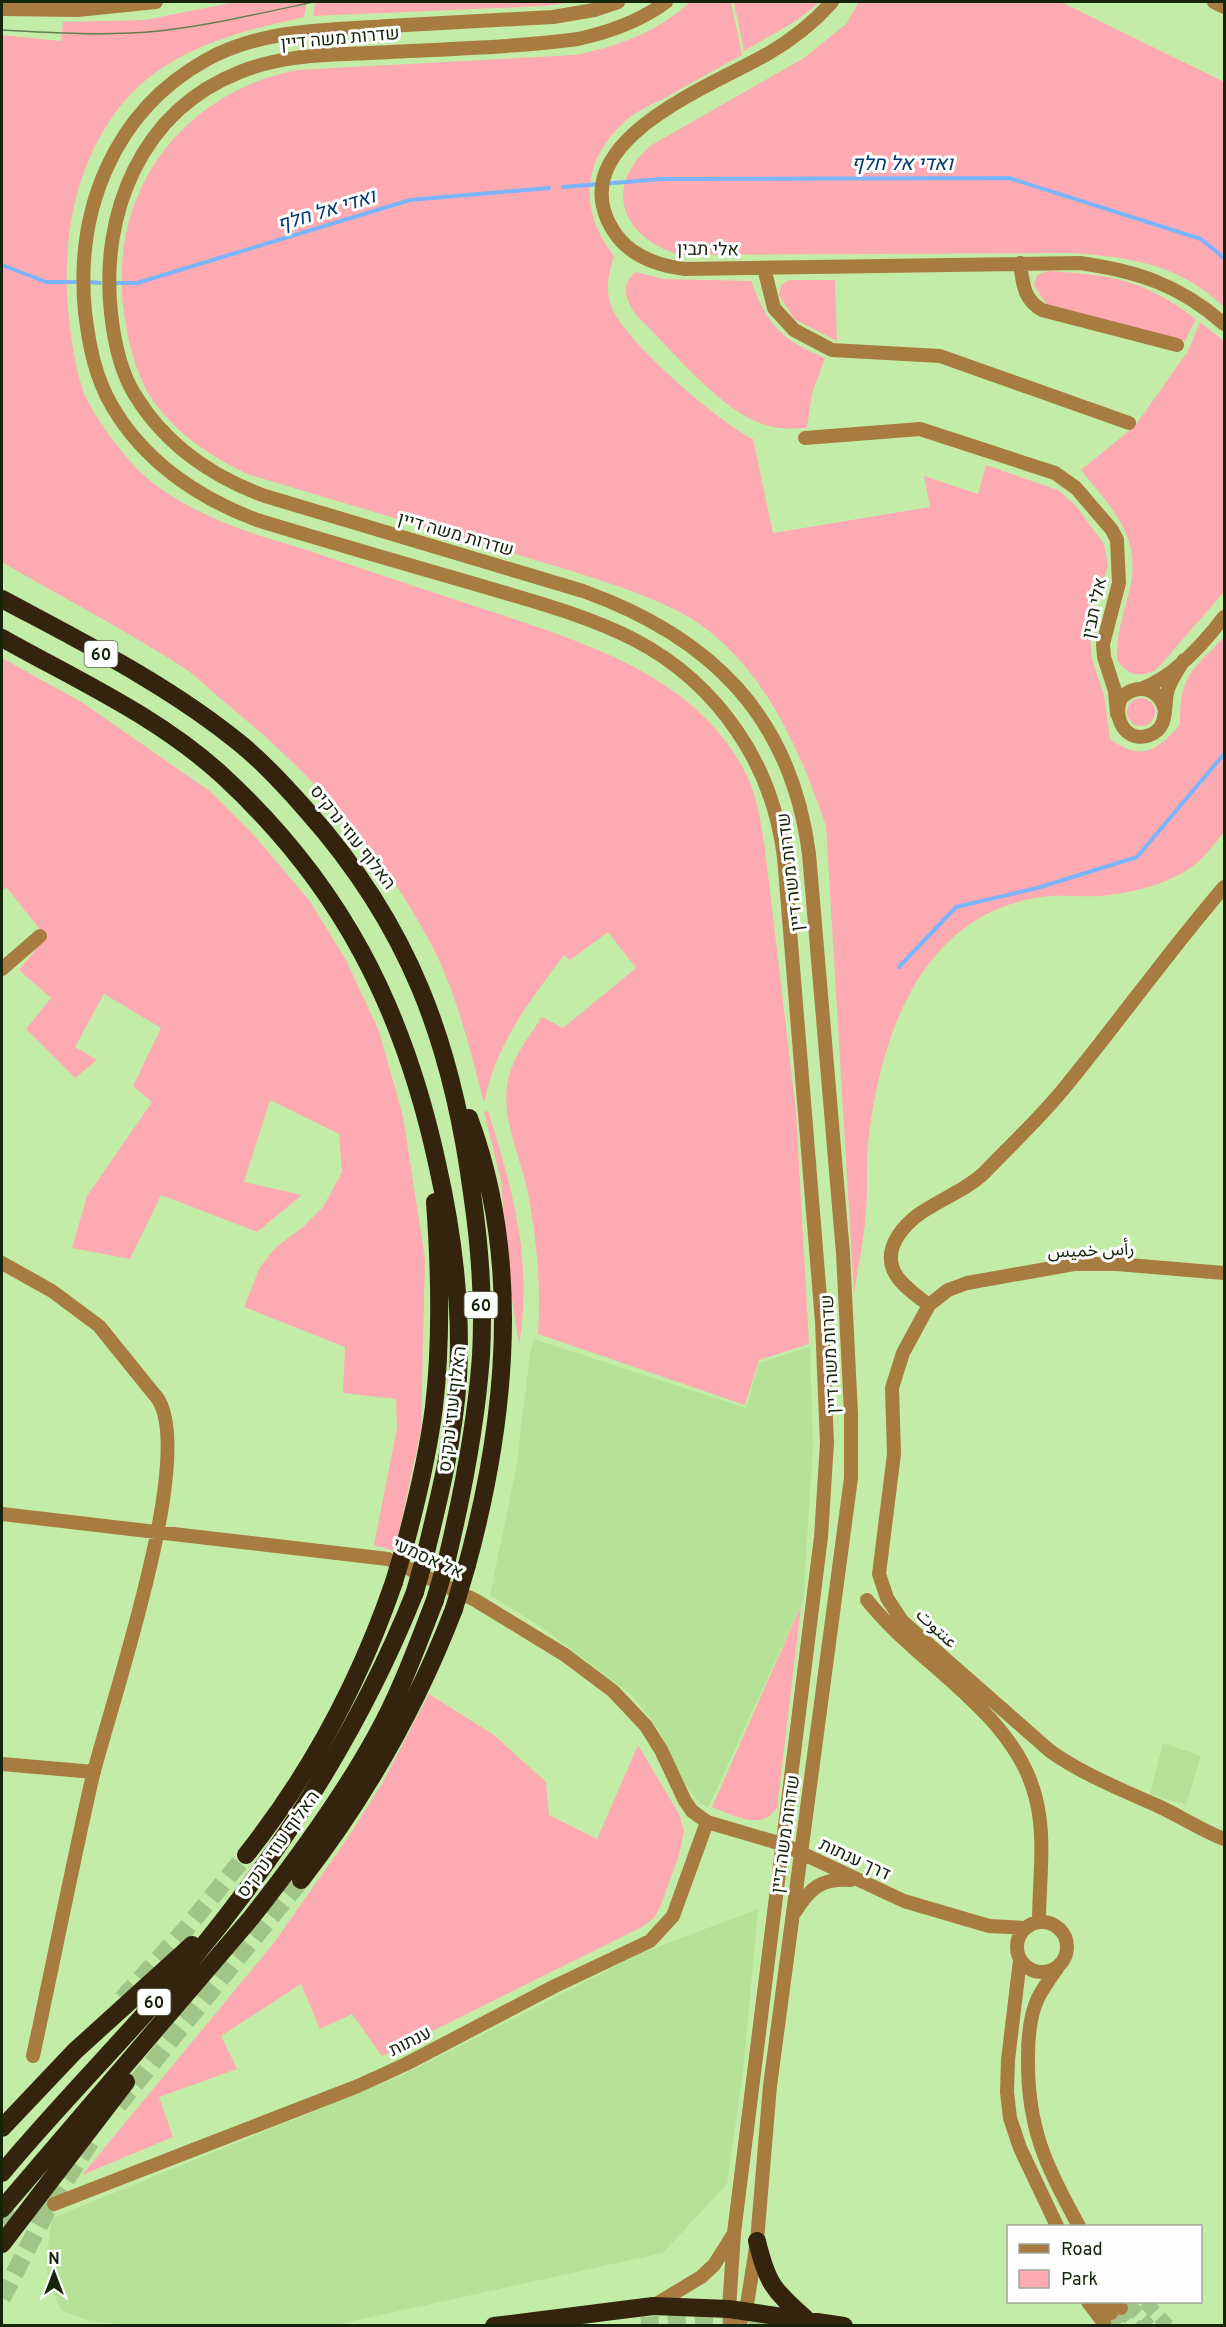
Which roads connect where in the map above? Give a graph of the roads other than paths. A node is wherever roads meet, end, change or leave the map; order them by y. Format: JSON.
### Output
{"nodes":[{"id":1,"x":156,"y":2,"type":"edge"},
{"id":2,"x":618,"y":2,"type":"edge"},
{"id":3,"x":666,"y":2,"type":"edge"},
{"id":4,"x":832,"y":2,"type":"edge"},
{"id":5,"x":1214,"y":2,"type":"edge"},
{"id":6,"x":1224,"y":7,"type":"edge"},
{"id":7,"x":2,"y":9,"type":"edge"},
{"id":8,"x":1020,"y":263,"type":"junction"},
{"id":9,"x":764,"y":268,"type":"junction"},
{"id":10,"x":1224,"y":324,"type":"edge"},
{"id":11,"x":1177,"y":345,"type":"dead end"},
{"id":12,"x":1129,"y":423,"type":"dead end"},
{"id":13,"x":805,"y":438,"type":"dead end"},
{"id":14,"x":2,"y":599,"type":"edge"},
{"id":15,"x":1224,"y":617,"type":"edge"},
{"id":16,"x":2,"y":638,"type":"edge"},
{"id":17,"x":1184,"y":660,"type":"junction"},
{"id":18,"x":1109,"y":672,"type":"junction"},
{"id":19,"x":1139,"y":689,"type":"junction"},
{"id":20,"x":1165,"y":710,"type":"junction"},
{"id":21,"x":1117,"y":714,"type":"junction"},
{"id":22,"x":1224,"y":887,"type":"edge"},
{"id":23,"x":40,"y":936,"type":"dead end"},
{"id":24,"x":2,"y":969,"type":"edge"},
{"id":25,"x":443,"y":1053,"type":"junction"},
{"id":26,"x":426,"y":1113,"type":"junction"},
{"id":27,"x":2,"y":1263,"type":"edge"},
{"id":28,"x":1224,"y":1273,"type":"edge"},
{"id":29,"x":929,"y":1305,"type":"junction"},
{"id":30,"x":2,"y":1514,"type":"edge"},
{"id":31,"x":158,"y":1534,"type":"junction"},
{"id":32,"x":867,"y":1600,"type":"dead end"},
{"id":33,"x":2,"y":1764,"type":"edge"},
{"id":34,"x":94,"y":1772,"type":"junction"},
{"id":35,"x":294,"y":1821,"type":"junction"},
{"id":36,"x":707,"y":1822,"type":"junction"},
{"id":37,"x":1224,"y":1839,"type":"edge"},
{"id":38,"x":782,"y":1844,"type":"junction"},
{"id":39,"x":800,"y":1852,"type":"junction"},
{"id":40,"x":246,"y":1855,"type":"tunnel mouth"},
{"id":41,"x":301,"y":1880,"type":"tunnel mouth"},
{"id":42,"x":859,"y":1881,"type":"junction"},
{"id":43,"x":271,"y":1892,"type":"junction"},
{"id":44,"x":792,"y":1916,"type":"junction"},
{"id":45,"x":1039,"y":1922,"type":"junction"},
{"id":46,"x":989,"y":1926,"type":"junction"},
{"id":47,"x":1025,"y":1928,"type":"junction"},
{"id":48,"x":1018,"y":1956,"type":"junction"},
{"id":49,"x":1058,"y":1967,"type":"junction"},
{"id":50,"x":33,"y":2056,"type":"dead end"},
{"id":51,"x":2,"y":2128,"type":"edge"},
{"id":52,"x":1038,"y":2142,"type":"junction"},
{"id":53,"x":2,"y":2173,"type":"edge"},
{"id":54,"x":1052,"y":2176,"type":"junction"},
{"id":55,"x":54,"y":2204,"type":"tunnel mouth"},
{"id":56,"x":2,"y":2209,"type":"edge"},
{"id":57,"x":1055,"y":2225,"type":"edge"},
{"id":58,"x":1068,"y":2225,"type":"edge"},
{"id":59,"x":1078,"y":2225,"type":"edge"},
{"id":60,"x":1087,"y":2225,"type":"edge"},
{"id":61,"x":734,"y":2233,"type":"junction"},
{"id":62,"x":757,"y":2241,"type":"junction"},
{"id":63,"x":2,"y":2244,"type":"edge"},
{"id":64,"x":1096,"y":2303,"type":"edge"},
{"id":65,"x":653,"y":2306,"type":"junction"},
{"id":66,"x":1118,"y":2309,"type":"tunnel mouth"},
{"id":67,"x":736,"y":2318,"type":"edge"},
{"id":68,"x":805,"y":2318,"type":"junction"},
{"id":69,"x":494,"y":2325,"type":"edge"},
{"id":70,"x":844,"y":2325,"type":"edge"}],
"edges":[{"from":1,"to":7,"type":"street"},
{"from":2,"to":38,"type":"street","name":"שדרות משה דיין"},
{"from":3,"to":39,"type":"street","name":"שדרות משה דיין"},
{"from":4,"to":9,"type":"street","name":"אלי תבין"},
{"from":5,"to":6,"type":"street"},
{"from":8,"to":9,"type":"street","name":"אלי תבין"},
{"from":8,"to":10,"type":"street","name":"אלי תבין"},
{"from":8,"to":11,"type":"street"},
{"from":9,"to":12,"type":"street"},
{"from":13,"to":18,"type":"street","name":"אלי תבין"},
{"from":14,"to":25,"type":"highway","name":"האלוף עוזי נרקיס","number":"60"},
{"from":15,"to":17,"type":"street"},
{"from":16,"to":26,"type":"highway","name":"האלוף עוזי נרקיס","number":"60"},
{"from":17,"to":19,"type":"street"},
{"from":17,"to":20,"type":"street"},
{"from":18,"to":19,"type":"street"},
{"from":18,"to":21,"type":"street","name":"אלי תבין"},
{"from":19,"to":20,"type":"street"},
{"from":19,"to":21,"type":"street"},
{"from":20,"to":21,"type":"street"},
{"from":22,"to":29,"type":"street"},
{"from":23,"to":24,"type":"street"},
{"from":25,"to":41,"type":"highway","bridge":true},
{"from":25,"to":43,"type":"highway","name":"האלוף עוזי נרקיס","number":"60","bridge":true},
{"from":26,"to":35,"type":"highway","name":"האלוף עוזי נרקיס","number":"60","bridge":true},
{"from":26,"to":40,"type":"highway","bridge":true},
{"from":27,"to":31,"type":"street"},
{"from":28,"to":29,"type":"street","name":"رأس خميس"},
{"from":29,"to":37,"type":"street","name":"عنتوت"},
{"from":30,"to":31,"type":"street","name":"אל אסמעי"},
{"from":31,"to":34,"type":"street"},
{"from":31,"to":36,"type":"street","name":"אל אסמעי"},
{"from":32,"to":45,"type":"street"},
{"from":33,"to":34,"type":"street"},
{"from":34,"to":50,"type":"street"},
{"from":35,"to":51,"type":"highway"},
{"from":35,"to":53,"type":"highway","name":"האלוף עוזי נרקיס","number":"60"},
{"from":36,"to":38,"type":"street","name":"דרך ענתות"},
{"from":36,"to":55,"type":"street","name":"ענתות"},
{"from":38,"to":39,"type":"street","name":"דרך ענתות"},
{"from":38,"to":61,"type":"street","name":"שדרות משה דיין"},
{"from":39,"to":42,"type":"street","name":"דרך ענתות"},
{"from":39,"to":44,"type":"street","name":"שדרות משה דיין"},
{"from":42,"to":44,"type":"street"},
{"from":42,"to":46,"type":"street","name":"דרך ענתות"},
{"from":43,"to":56,"type":"highway","name":"האלוף עוזי נרקיס","number":"60"},
{"from":43,"to":63,"type":"highway"},
{"from":44,"to":62,"type":"street","name":"שדרות משה דיין"},
{"from":45,"to":47,"type":"street"},
{"from":45,"to":49,"type":"street"},
{"from":46,"to":47,"type":"street","name":"דרך ענתות"},
{"from":46,"to":48,"type":"street","name":"דרך ענתות"},
{"from":47,"to":48,"type":"street"},
{"from":48,"to":49,"type":"street"},
{"from":48,"to":57,"type":"street"},
{"from":49,"to":52,"type":"street"},
{"from":52,"to":54,"type":"street"},
{"from":52,"to":58,"type":"street"},
{"from":54,"to":59,"type":"street"},
{"from":54,"to":60,"type":"street"},
{"from":61,"to":65,"type":"street"},
{"from":61,"to":67,"type":"street","name":"שדרות משה דיין"},
{"from":62,"to":67,"type":"street","name":"שדרות משה דיין"},
{"from":62,"to":68,"type":"highway"},
{"from":64,"to":66,"type":"street"},
{"from":65,"to":67,"type":"highway"},
{"from":65,"to":69,"type":"highway"},
{"from":67,"to":68,"type":"highway"},
{"from":68,"to":70,"type":"highway"}]}
